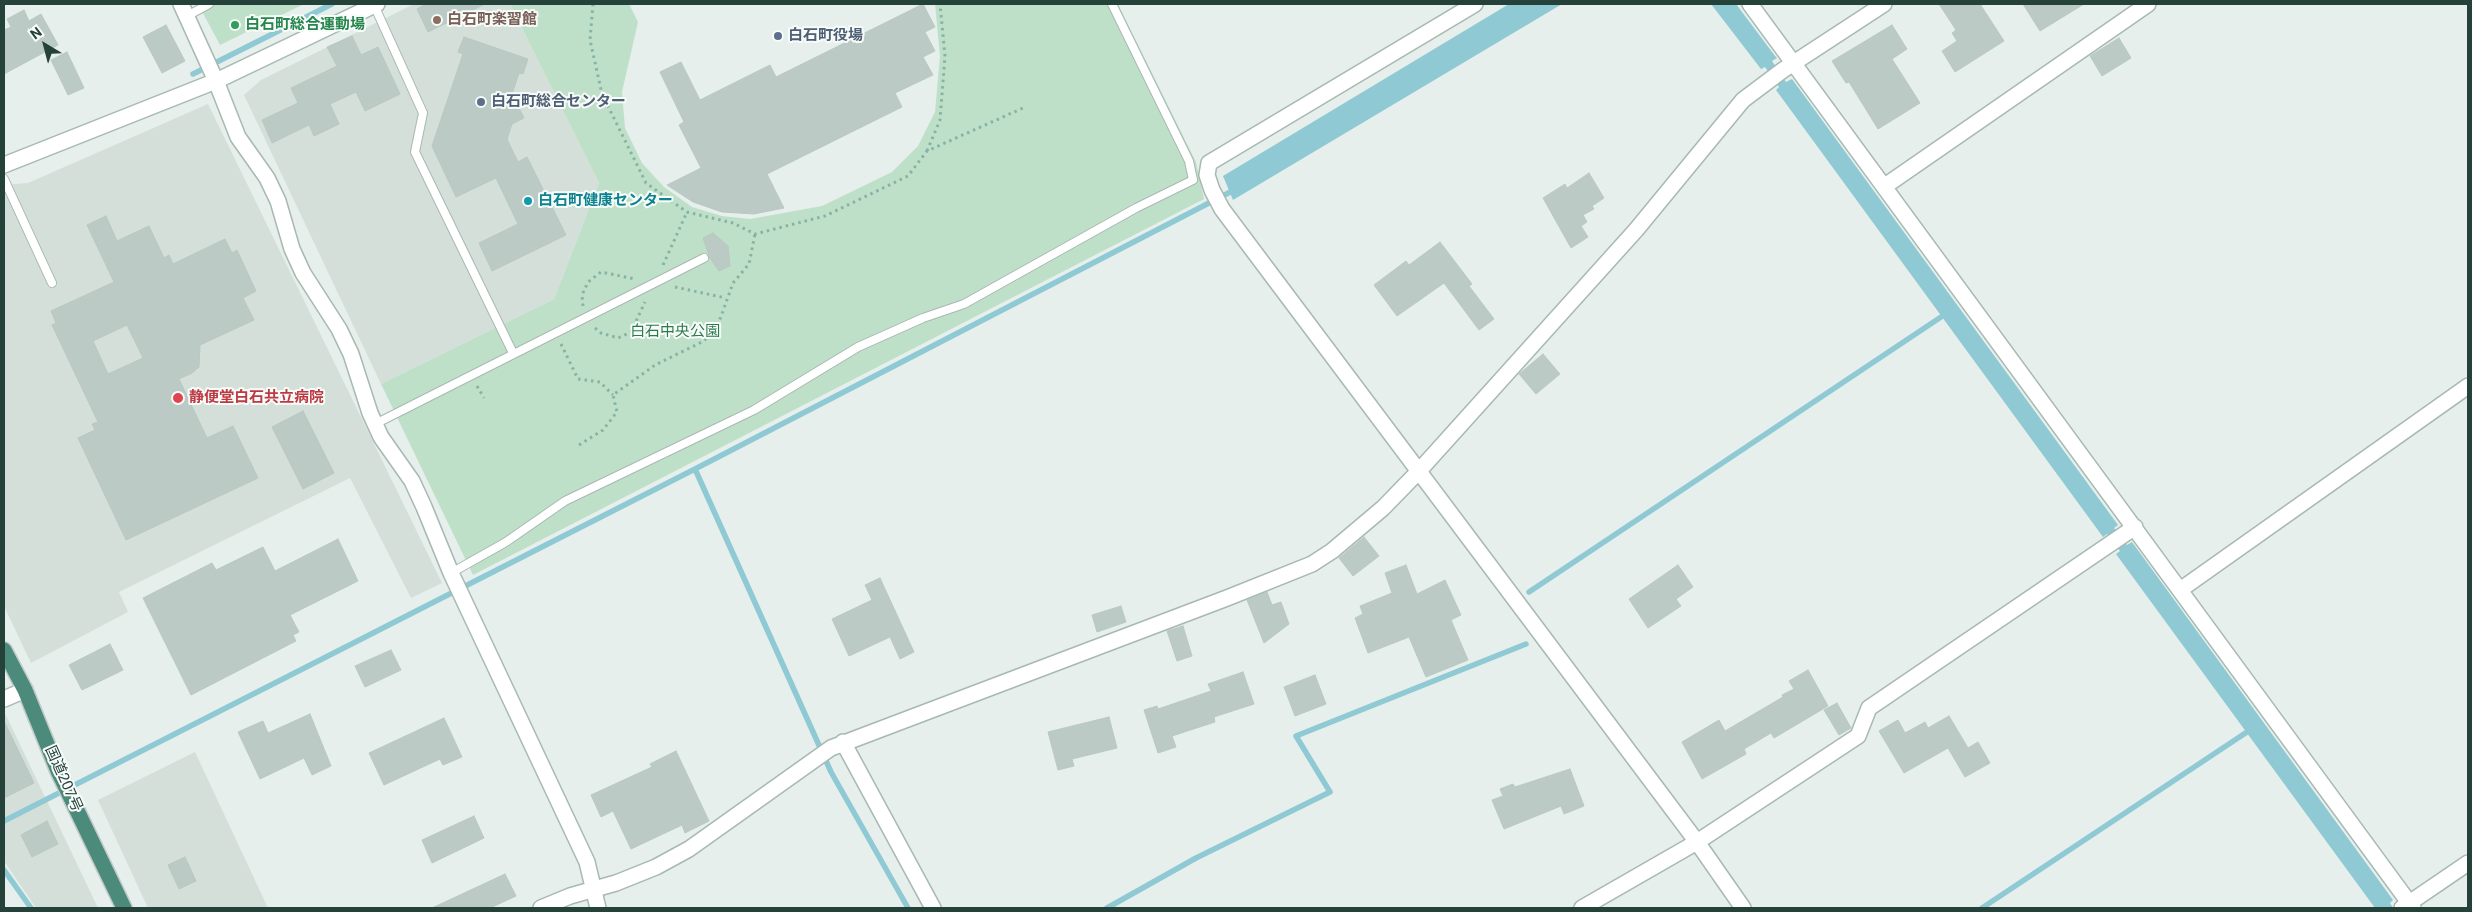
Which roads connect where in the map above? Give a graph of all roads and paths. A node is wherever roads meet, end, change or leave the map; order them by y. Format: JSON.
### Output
{"nodes":[{"id":1,"x":209,"y":4,"type":"edge"},
{"id":2,"x":376,"y":4,"type":"edge"},
{"id":3,"x":592,"y":4,"type":"edge"},
{"id":4,"x":940,"y":4,"type":"edge"},
{"id":5,"x":1112,"y":4,"type":"edge"},
{"id":6,"x":1475,"y":4,"type":"edge"},
{"id":7,"x":1750,"y":4,"type":"edge"},
{"id":8,"x":1884,"y":4,"type":"edge"},
{"id":9,"x":2148,"y":4,"type":"edge"},
{"id":10,"x":184,"y":10,"type":"edge"},
{"id":11,"x":1782,"y":71,"type":"junction"},
{"id":12,"x":214,"y":78,"type":"junction"},
{"id":13,"x":1023,"y":108,"type":"dead end"},
{"id":14,"x":927,"y":151,"type":"junction"},
{"id":15,"x":4,"y":165,"type":"edge"},
{"id":16,"x":4,"y":179,"type":"edge"},
{"id":17,"x":1885,"y":186,"type":"junction"},
{"id":18,"x":755,"y":234,"type":"junction"},
{"id":19,"x":704,"y":258,"type":"dead end"},
{"id":20,"x":52,"y":283,"type":"dead end"},
{"id":21,"x":555,"y":332,"type":"junction"},
{"id":22,"x":513,"y":353,"type":"junction"},
{"id":23,"x":2468,"y":386,"type":"edge"},
{"id":24,"x":613,"y":395,"type":"junction"},
{"id":25,"x":377,"y":423,"type":"junction"},
{"id":26,"x":579,"y":445,"type":"dead end"},
{"id":27,"x":1418,"y":472,"type":"junction"},
{"id":28,"x":2123,"y":535,"type":"junction"},
{"id":29,"x":451,"y":573,"type":"junction"},
{"id":30,"x":2180,"y":590,"type":"junction"},
{"id":31,"x":4,"y":650,"type":"edge"},
{"id":32,"x":25,"y":690,"type":"junction"},
{"id":33,"x":4,"y":699,"type":"edge"},
{"id":34,"x":837,"y":745,"type":"junction"},
{"id":35,"x":1697,"y":842,"type":"junction"},
{"id":36,"x":2468,"y":863,"type":"edge"},
{"id":37,"x":594,"y":889,"type":"junction"},
{"id":38,"x":2408,"y":906,"type":"edge"},
{"id":39,"x":124,"y":908,"type":"edge"},
{"id":40,"x":541,"y":908,"type":"edge"},
{"id":41,"x":598,"y":908,"type":"edge"},
{"id":42,"x":933,"y":908,"type":"edge"},
{"id":43,"x":1582,"y":908,"type":"edge"},
{"id":44,"x":1743,"y":908,"type":"edge"}],
"edges":[{"from":1,"to":10,"type":"lane"},
{"from":2,"to":12,"type":"street"},
{"from":2,"to":22,"type":"lane"},
{"from":3,"to":18,"type":"path"},
{"from":4,"to":14,"type":"path"},
{"from":5,"to":29,"type":"lane"},
{"from":6,"to":27,"type":"street"},
{"from":7,"to":11,"type":"street"},
{"from":8,"to":11,"type":"street"},
{"from":9,"to":17,"type":"street"},
{"from":10,"to":12,"type":"street"},
{"from":11,"to":17,"type":"street"},
{"from":11,"to":27,"type":"street"},
{"from":12,"to":15,"type":"street"},
{"from":12,"to":25,"type":"street"},
{"from":13,"to":14,"type":"path"},
{"from":14,"to":18,"type":"path"},
{"from":16,"to":20,"type":"lane"},
{"from":17,"to":28,"type":"street"},
{"from":18,"to":24,"type":"path"},
{"from":19,"to":21,"type":"lane"},
{"from":21,"to":22,"type":"lane"},
{"from":21,"to":24,"type":"path"},
{"from":22,"to":25,"type":"lane"},
{"from":23,"to":30,"type":"street"},
{"from":24,"to":26,"type":"path"},
{"from":25,"to":29,"type":"street"},
{"from":27,"to":34,"type":"street"},
{"from":27,"to":35,"type":"street"},
{"from":28,"to":30,"type":"street"},
{"from":28,"to":35,"type":"street"},
{"from":29,"to":37,"type":"street"},
{"from":30,"to":38,"type":"street"},
{"from":31,"to":32,"type":"highway","name":"国道207号"},
{"from":32,"to":33,"type":"street"},
{"from":32,"to":39,"type":"highway","name":"国道207号"},
{"from":34,"to":37,"type":"street"},
{"from":34,"to":42,"type":"street"},
{"from":35,"to":43,"type":"street"},
{"from":35,"to":44,"type":"street"},
{"from":36,"to":38,"type":"street"},
{"from":37,"to":40,"type":"street"},
{"from":37,"to":41,"type":"street"}]}
